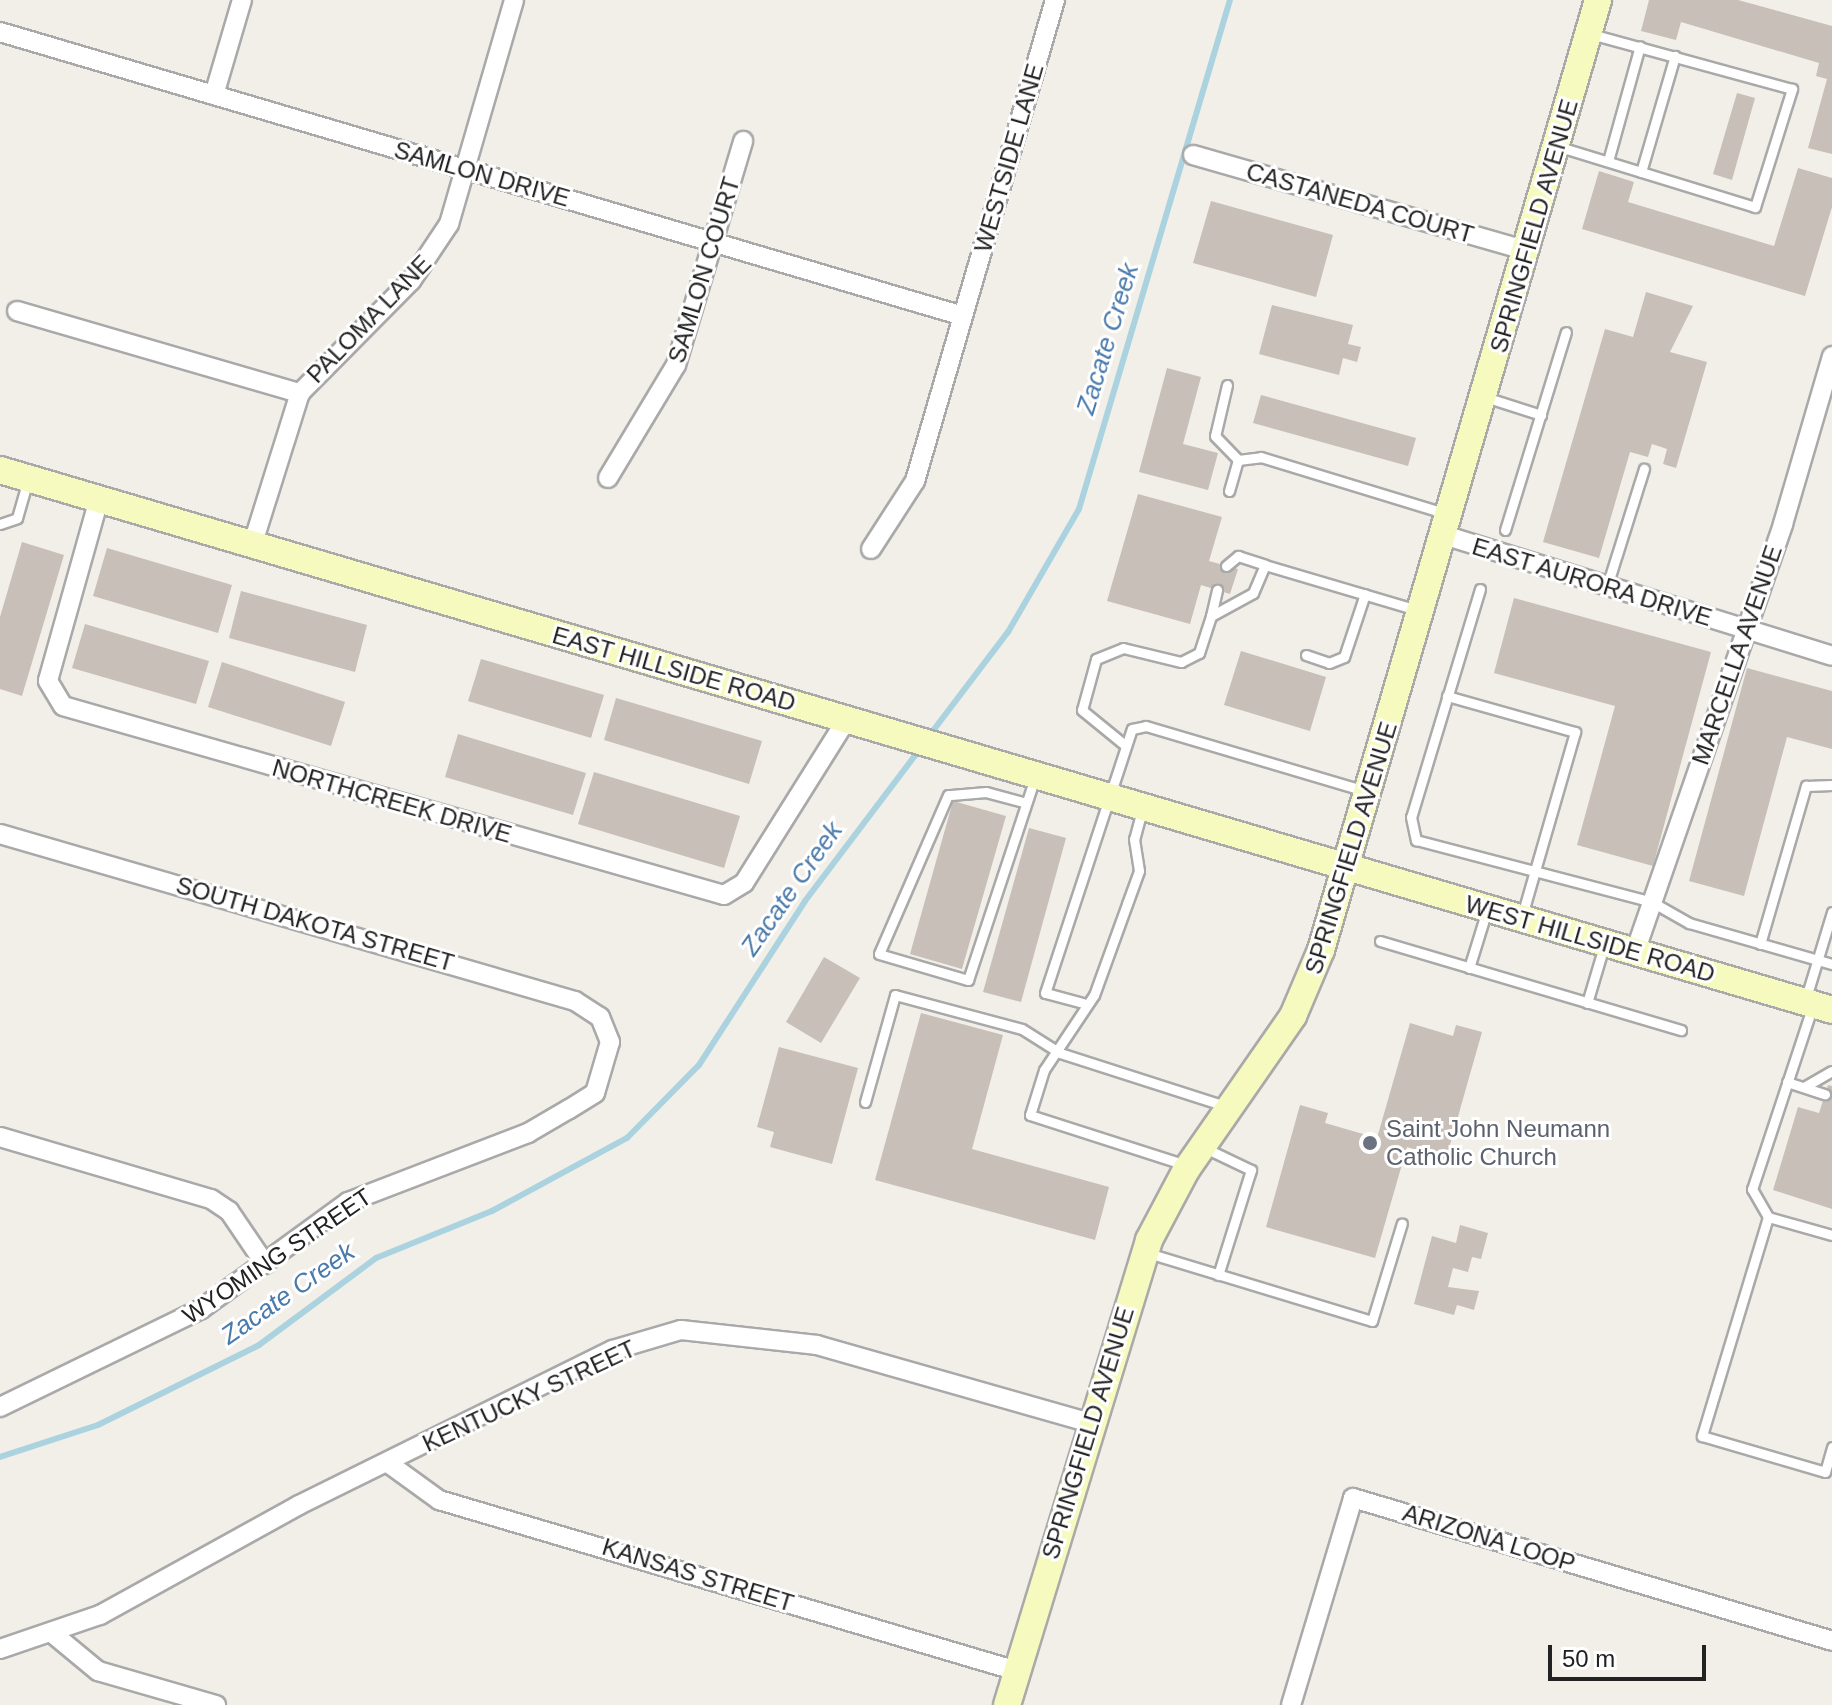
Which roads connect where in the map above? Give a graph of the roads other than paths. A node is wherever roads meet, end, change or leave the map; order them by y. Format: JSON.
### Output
{"nodes":[{"id":1,"x":242,"y":0,"type":"edge"},
{"id":2,"x":514,"y":0,"type":"edge"},
{"id":3,"x":1055,"y":0,"type":"edge"},
{"id":4,"x":1598,"y":0,"type":"edge"},
{"id":5,"x":0,"y":32,"type":"edge"},
{"id":6,"x":1589,"y":33,"type":"junction"},
{"id":7,"x":1640,"y":46,"type":"junction"},
{"id":8,"x":1675,"y":56,"type":"junction"},
{"id":9,"x":214,"y":95,"type":"junction"},
{"id":10,"x":743,"y":141,"type":"dead end"},
{"id":11,"x":1557,"y":146,"type":"junction"},
{"id":12,"x":1193,"y":155,"type":"dead end"},
{"id":13,"x":1608,"y":161,"type":"junction"},
{"id":14,"x":465,"y":169,"type":"junction"},
{"id":15,"x":1641,"y":172,"type":"junction"},
{"id":16,"x":715,"y":243,"type":"junction"},
{"id":17,"x":1527,"y":251,"type":"junction"},
{"id":18,"x":17,"y":311,"type":"dead end"},
{"id":19,"x":963,"y":316,"type":"junction"},
{"id":20,"x":1566,"y":332,"type":"dead end"},
{"id":21,"x":1832,"y":356,"type":"edge"},
{"id":22,"x":1227,"y":385,"type":"dead end"},
{"id":23,"x":300,"y":393,"type":"junction"},
{"id":24,"x":1485,"y":397,"type":"junction"},
{"id":25,"x":1541,"y":415,"type":"junction"},
{"id":26,"x":1238,"y":460,"type":"junction"},
{"id":27,"x":1644,"y":469,"type":"dead end"},
{"id":28,"x":0,"y":470,"type":"edge"},
{"id":29,"x":28,"y":478,"type":"junction"},
{"id":30,"x":608,"y":478,"type":"dead end"},
{"id":31,"x":1229,"y":491,"type":"dead end"},
{"id":32,"x":99,"y":499,"type":"junction"},
{"id":33,"x":0,"y":524,"type":"edge"},
{"id":34,"x":1447,"y":525,"type":"junction"},
{"id":35,"x":1505,"y":530,"type":"dead end"},
{"id":36,"x":252,"y":546,"type":"junction"},
{"id":37,"x":871,"y":549,"type":"dead end"},
{"id":38,"x":1265,"y":565,"type":"junction"},
{"id":39,"x":1226,"y":566,"type":"dead end"},
{"id":40,"x":1607,"y":586,"type":"junction"},
{"id":41,"x":1480,"y":589,"type":"dead end"},
{"id":42,"x":1217,"y":590,"type":"dead end"},
{"id":43,"x":1365,"y":594,"type":"junction"},
{"id":44,"x":1422,"y":611,"type":"junction"},
{"id":45,"x":1211,"y":616,"type":"junction"},
{"id":46,"x":1744,"y":629,"type":"junction"},
{"id":47,"x":1306,"y":655,"type":"dead end"},
{"id":48,"x":1832,"y":656,"type":"edge"},
{"id":49,"x":1447,"y":696,"type":"junction"},
{"id":50,"x":847,"y":719,"type":"junction"},
{"id":51,"x":1126,"y":746,"type":"junction"},
{"id":52,"x":1036,"y":775,"type":"junction"},
{"id":53,"x":1832,"y":785,"type":"edge"},
{"id":54,"x":1369,"y":792,"type":"junction"},
{"id":55,"x":1110,"y":797,"type":"junction"},
{"id":56,"x":1023,"y":802,"type":"junction"},
{"id":57,"x":1142,"y":806,"type":"junction"},
{"id":58,"x":0,"y":834,"type":"edge"},
{"id":59,"x":1348,"y":867,"type":"junction"},
{"id":60,"x":1536,"y":873,"type":"junction"},
{"id":61,"x":1652,"y":902,"type":"junction"},
{"id":62,"x":1487,"y":908,"type":"junction"},
{"id":63,"x":1832,"y":912,"type":"edge"},
{"id":64,"x":1521,"y":918,"type":"junction"},
{"id":65,"x":1380,"y":941,"type":"dead end"},
{"id":66,"x":1605,"y":943,"type":"junction"},
{"id":67,"x":1760,"y":944,"type":"junction"},
{"id":68,"x":1635,"y":952,"type":"junction"},
{"id":69,"x":1818,"y":960,"type":"junction"},
{"id":70,"x":1832,"y":964,"type":"edge"},
{"id":71,"x":1469,"y":968,"type":"junction"},
{"id":72,"x":1083,"y":1003,"type":"junction"},
{"id":73,"x":1587,"y":1003,"type":"junction"},
{"id":74,"x":1816,"y":1006,"type":"edge"},
{"id":75,"x":1681,"y":1030,"type":"dead end"},
{"id":76,"x":610,"y":1042,"type":"joint"},
{"id":77,"x":1060,"y":1053,"type":"junction"},
{"id":78,"x":1832,"y":1071,"type":"edge"},
{"id":79,"x":1787,"y":1082,"type":"junction"},
{"id":80,"x":1804,"y":1087,"type":"junction"},
{"id":81,"x":1825,"y":1094,"type":"dead end"},
{"id":82,"x":865,"y":1102,"type":"dead end"},
{"id":83,"x":1231,"y":1108,"type":"junction"},
{"id":84,"x":0,"y":1137,"type":"edge"},
{"id":85,"x":1196,"y":1156,"type":"junction"},
{"id":86,"x":1768,"y":1217,"type":"junction"},
{"id":87,"x":1402,"y":1223,"type":"dead end"},
{"id":88,"x":1832,"y":1235,"type":"edge"},
{"id":89,"x":1145,"y":1252,"type":"junction"},
{"id":90,"x":265,"y":1264,"type":"junction"},
{"id":91,"x":1218,"y":1275,"type":"junction"},
{"id":92,"x":0,"y":1407,"type":"edge"},
{"id":93,"x":1091,"y":1423,"type":"junction"},
{"id":94,"x":1832,"y":1447,"type":"edge"},
{"id":95,"x":388,"y":1463,"type":"junction"},
{"id":96,"x":52,"y":1633,"type":"junction"},
{"id":97,"x":1832,"y":1641,"type":"edge"},
{"id":98,"x":0,"y":1649,"type":"edge"},
{"id":99,"x":1017,"y":1671,"type":"junction"},
{"id":100,"x":216,"y":1705,"type":"edge"},
{"id":101,"x":1007,"y":1705,"type":"edge"},
{"id":102,"x":1291,"y":1705,"type":"edge"}],
"edges":[{"from":1,"to":9,"type":"street"},
{"from":2,"to":14,"type":"street","name":"PALOMA LANE"},
{"from":3,"to":19,"type":"street","name":"WESTSIDE LANE"},
{"from":4,"to":6,"type":"street","name":"SPRINGFIELD AVENUE"},
{"from":5,"to":9,"type":"street","name":"SAMLON DRIVE"},
{"from":6,"to":7,"type":"lane"},
{"from":6,"to":11,"type":"street","name":"SPRINGFIELD AVENUE"},
{"from":7,"to":8,"type":"lane"},
{"from":7,"to":13,"type":"lane"},
{"from":8,"to":15,"type":"lane"},
{"from":8,"to":15,"type":"lane"},
{"from":9,"to":14,"type":"street","name":"SAMLON DRIVE"},
{"from":10,"to":16,"type":"street","name":"SAMLON COURT"},
{"from":11,"to":13,"type":"lane"},
{"from":11,"to":17,"type":"street","name":"SPRINGFIELD AVENUE"},
{"from":12,"to":17,"type":"street","name":"CASTANEDA COURT"},
{"from":13,"to":15,"type":"lane"},
{"from":14,"to":16,"type":"street","name":"SAMLON DRIVE"},
{"from":14,"to":23,"type":"street","name":"PALOMA LANE"},
{"from":16,"to":19,"type":"street","name":"SAMLON DRIVE"},
{"from":16,"to":30,"type":"street","name":"SAMLON COURT"},
{"from":17,"to":24,"type":"street","name":"SPRINGFIELD AVENUE"},
{"from":18,"to":23,"type":"street"},
{"from":19,"to":37,"type":"street","name":"WESTSIDE LANE"},
{"from":20,"to":25,"type":"lane"},
{"from":21,"to":46,"type":"street","name":"MARCELLA AVENUE"},
{"from":22,"to":26,"type":"lane"},
{"from":23,"to":36,"type":"street","name":"PALOMA LANE"},
{"from":24,"to":25,"type":"lane"},
{"from":24,"to":34,"type":"street","name":"SPRINGFIELD AVENUE"},
{"from":25,"to":35,"type":"lane"},
{"from":26,"to":31,"type":"lane"},
{"from":26,"to":34,"type":"lane"},
{"from":27,"to":40,"type":"lane"},
{"from":28,"to":29,"type":"street","name":"EAST HILLSIDE ROAD"},
{"from":29,"to":32,"type":"street","name":"EAST HILLSIDE ROAD"},
{"from":29,"to":33,"type":"lane"},
{"from":32,"to":36,"type":"street","name":"EAST HILLSIDE ROAD"},
{"from":32,"to":50,"type":"street","name":"NORTHCREEK DRIVE"},
{"from":34,"to":40,"type":"street","name":"EAST AURORA DRIVE"},
{"from":34,"to":44,"type":"street","name":"SPRINGFIELD AVENUE"},
{"from":36,"to":50,"type":"street","name":"EAST HILLSIDE ROAD"},
{"from":38,"to":39,"type":"lane"},
{"from":38,"to":43,"type":"lane"},
{"from":38,"to":45,"type":"lane"},
{"from":40,"to":46,"type":"street","name":"EAST AURORA DRIVE"},
{"from":41,"to":49,"type":"lane"},
{"from":42,"to":45,"type":"lane"},
{"from":43,"to":44,"type":"lane"},
{"from":43,"to":47,"type":"lane"},
{"from":44,"to":54,"type":"street","name":"SPRINGFIELD AVENUE"},
{"from":45,"to":51,"type":"lane"},
{"from":46,"to":48,"type":"street","name":"EAST AURORA DRIVE"},
{"from":46,"to":61,"type":"street","name":"MARCELLA AVENUE"},
{"from":49,"to":60,"type":"lane"},
{"from":49,"to":60,"type":"lane"},
{"from":50,"to":52,"type":"street","name":"EAST HILLSIDE ROAD"},
{"from":51,"to":54,"type":"lane"},
{"from":51,"to":55,"type":"lane"},
{"from":52,"to":55,"type":"street","name":"EAST HILLSIDE ROAD"},
{"from":52,"to":56,"type":"lane"},
{"from":53,"to":67,"type":"lane"},
{"from":54,"to":59,"type":"street","name":"SPRINGFIELD AVENUE"},
{"from":55,"to":57,"type":"street","name":"EAST HILLSIDE ROAD"},
{"from":55,"to":72,"type":"lane"},
{"from":56,"to":56,"type":"lane"},
{"from":57,"to":59,"type":"street","name":"EAST HILLSIDE ROAD"},
{"from":57,"to":72,"type":"lane"},
{"from":58,"to":76,"type":"street","name":"SOUTH DAKOTA STREET"},
{"from":59,"to":62,"type":"street","name":"WEST HILLSIDE ROAD"},
{"from":59,"to":83,"type":"street","name":"SPRINGFIELD AVENUE"},
{"from":60,"to":61,"type":"lane"},
{"from":60,"to":64,"type":"lane"},
{"from":61,"to":67,"type":"lane"},
{"from":61,"to":68,"type":"street","name":"MARCELLA AVENUE"},
{"from":62,"to":64,"type":"street","name":"WEST HILLSIDE ROAD"},
{"from":62,"to":71,"type":"lane"},
{"from":63,"to":69,"type":"lane"},
{"from":64,"to":66,"type":"street","name":"WEST HILLSIDE ROAD"},
{"from":65,"to":71,"type":"lane"},
{"from":66,"to":68,"type":"street","name":"WEST HILLSIDE ROAD"},
{"from":66,"to":73,"type":"lane"},
{"from":67,"to":69,"type":"lane"},
{"from":68,"to":74,"type":"street","name":"WEST HILLSIDE ROAD"},
{"from":69,"to":70,"type":"lane"},
{"from":69,"to":74,"type":"lane"},
{"from":71,"to":73,"type":"lane"},
{"from":72,"to":77,"type":"lane"},
{"from":73,"to":75,"type":"lane"},
{"from":74,"to":79,"type":"lane"},
{"from":76,"to":90,"type":"street","name":"WYOMING STREET"},
{"from":77,"to":82,"type":"lane"},
{"from":77,"to":83,"type":"lane"},
{"from":77,"to":85,"type":"lane"},
{"from":78,"to":80,"type":"lane"},
{"from":79,"to":80,"type":"lane"},
{"from":79,"to":86,"type":"lane"},
{"from":80,"to":81,"type":"lane"},
{"from":83,"to":85,"type":"street","name":"SPRINGFIELD AVENUE"},
{"from":84,"to":90,"type":"street"},
{"from":85,"to":89,"type":"street","name":"SPRINGFIELD AVENUE"},
{"from":85,"to":91,"type":"lane"},
{"from":86,"to":88,"type":"lane"},
{"from":86,"to":94,"type":"lane"},
{"from":87,"to":91,"type":"lane"},
{"from":89,"to":91,"type":"lane"},
{"from":89,"to":93,"type":"street","name":"SPRINGFIELD AVENUE"},
{"from":90,"to":92,"type":"street","name":"WYOMING STREET"},
{"from":93,"to":95,"type":"street","name":"KENTUCKY STREET"},
{"from":93,"to":99,"type":"street","name":"SPRINGFIELD AVENUE"},
{"from":95,"to":96,"type":"street","name":"KENTUCKY STREET"},
{"from":95,"to":99,"type":"street","name":"KANSAS STREET"},
{"from":96,"to":98,"type":"street","name":"KENTUCKY STREET"},
{"from":96,"to":100,"type":"street"},
{"from":97,"to":102,"type":"street","name":"ARIZONA LOOP"},
{"from":99,"to":101,"type":"street","name":"SPRINGFIELD AVENUE"}]}
